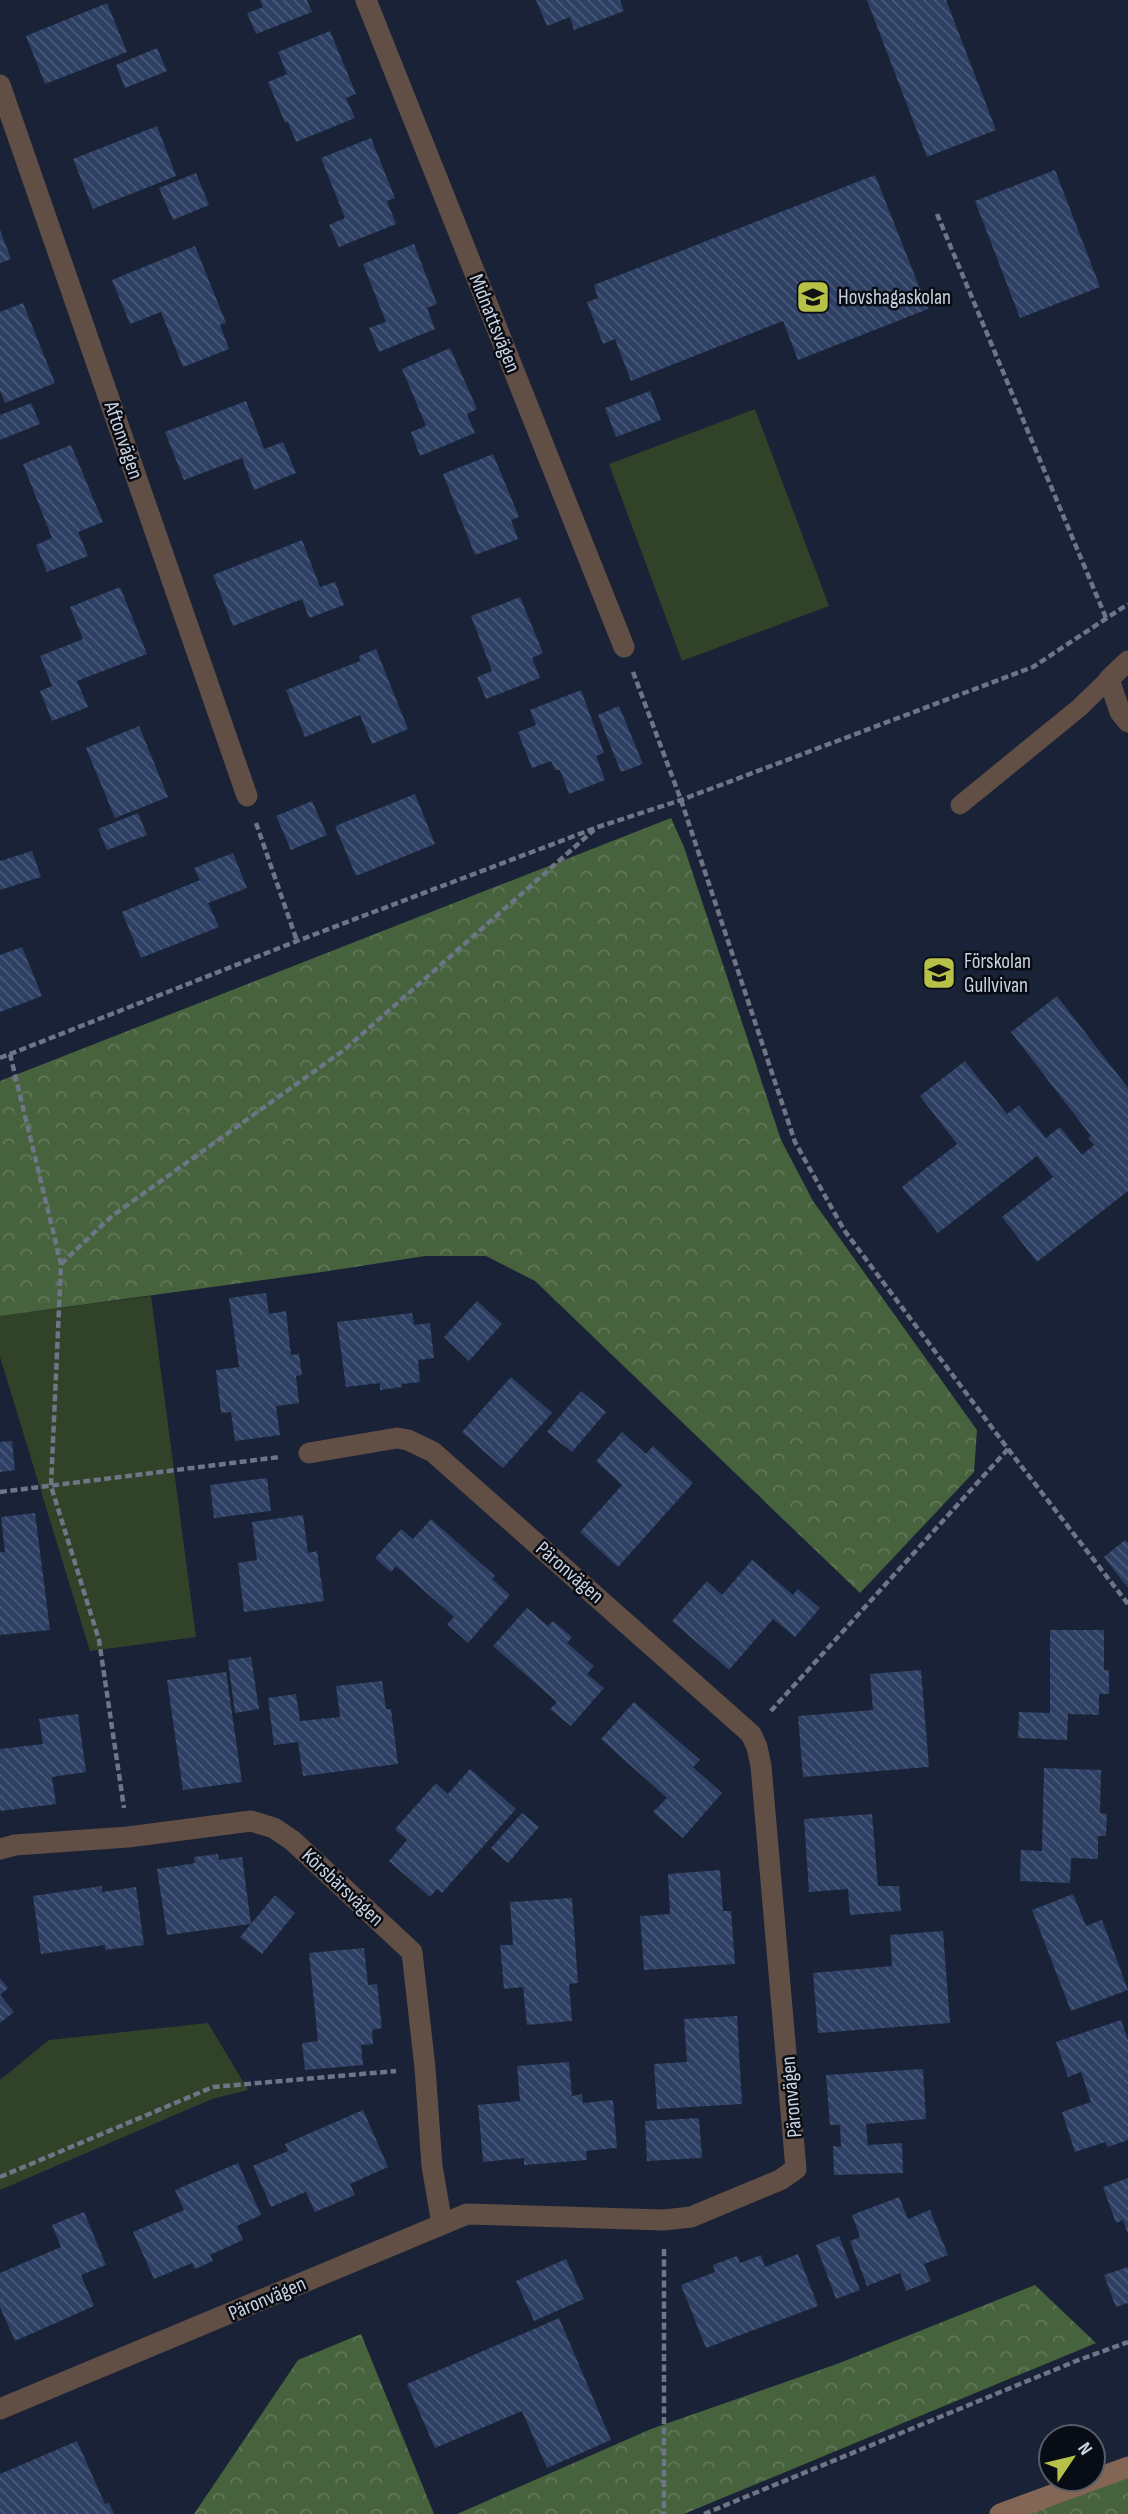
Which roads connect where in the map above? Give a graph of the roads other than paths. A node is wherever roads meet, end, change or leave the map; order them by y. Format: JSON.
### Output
{"nodes":[{"id":1,"x":366,"y":0,"type":"edge"},
{"id":2,"x":0,"y":85,"type":"edge"},
{"id":3,"x":624,"y":647,"type":"road end"},
{"id":4,"x":1128,"y":661,"type":"edge"},
{"id":5,"x":1109,"y":679,"type":"junction"},
{"id":6,"x":1128,"y":722,"type":"edge"},
{"id":7,"x":247,"y":796,"type":"road end"},
{"id":8,"x":960,"y":805,"type":"dead end"},
{"id":9,"x":309,"y":1453,"type":"road end"},
{"id":10,"x":0,"y":1849,"type":"edge"},
{"id":11,"x":442,"y":2224,"type":"junction"},
{"id":12,"x":0,"y":2409,"type":"edge"},
{"id":13,"x":1128,"y":2467,"type":"edge"},
{"id":14,"x":999,"y":2514,"type":"edge"}],
"edges":[{"from":1,"to":3,"type":"street","name":"Midnattsvägen"},
{"from":2,"to":7,"type":"street","name":"Aftonvägen"},
{"from":4,"to":5,"type":"street"},
{"from":5,"to":6,"type":"street"},
{"from":5,"to":8,"type":"lane"},
{"from":9,"to":11,"type":"street","name":"Päronvägen"},
{"from":10,"to":11,"type":"street","name":"Körsbärsvägen"},
{"from":11,"to":12,"type":"street","name":"Päronvägen"},
{"from":13,"to":14,"type":"street"}]}
